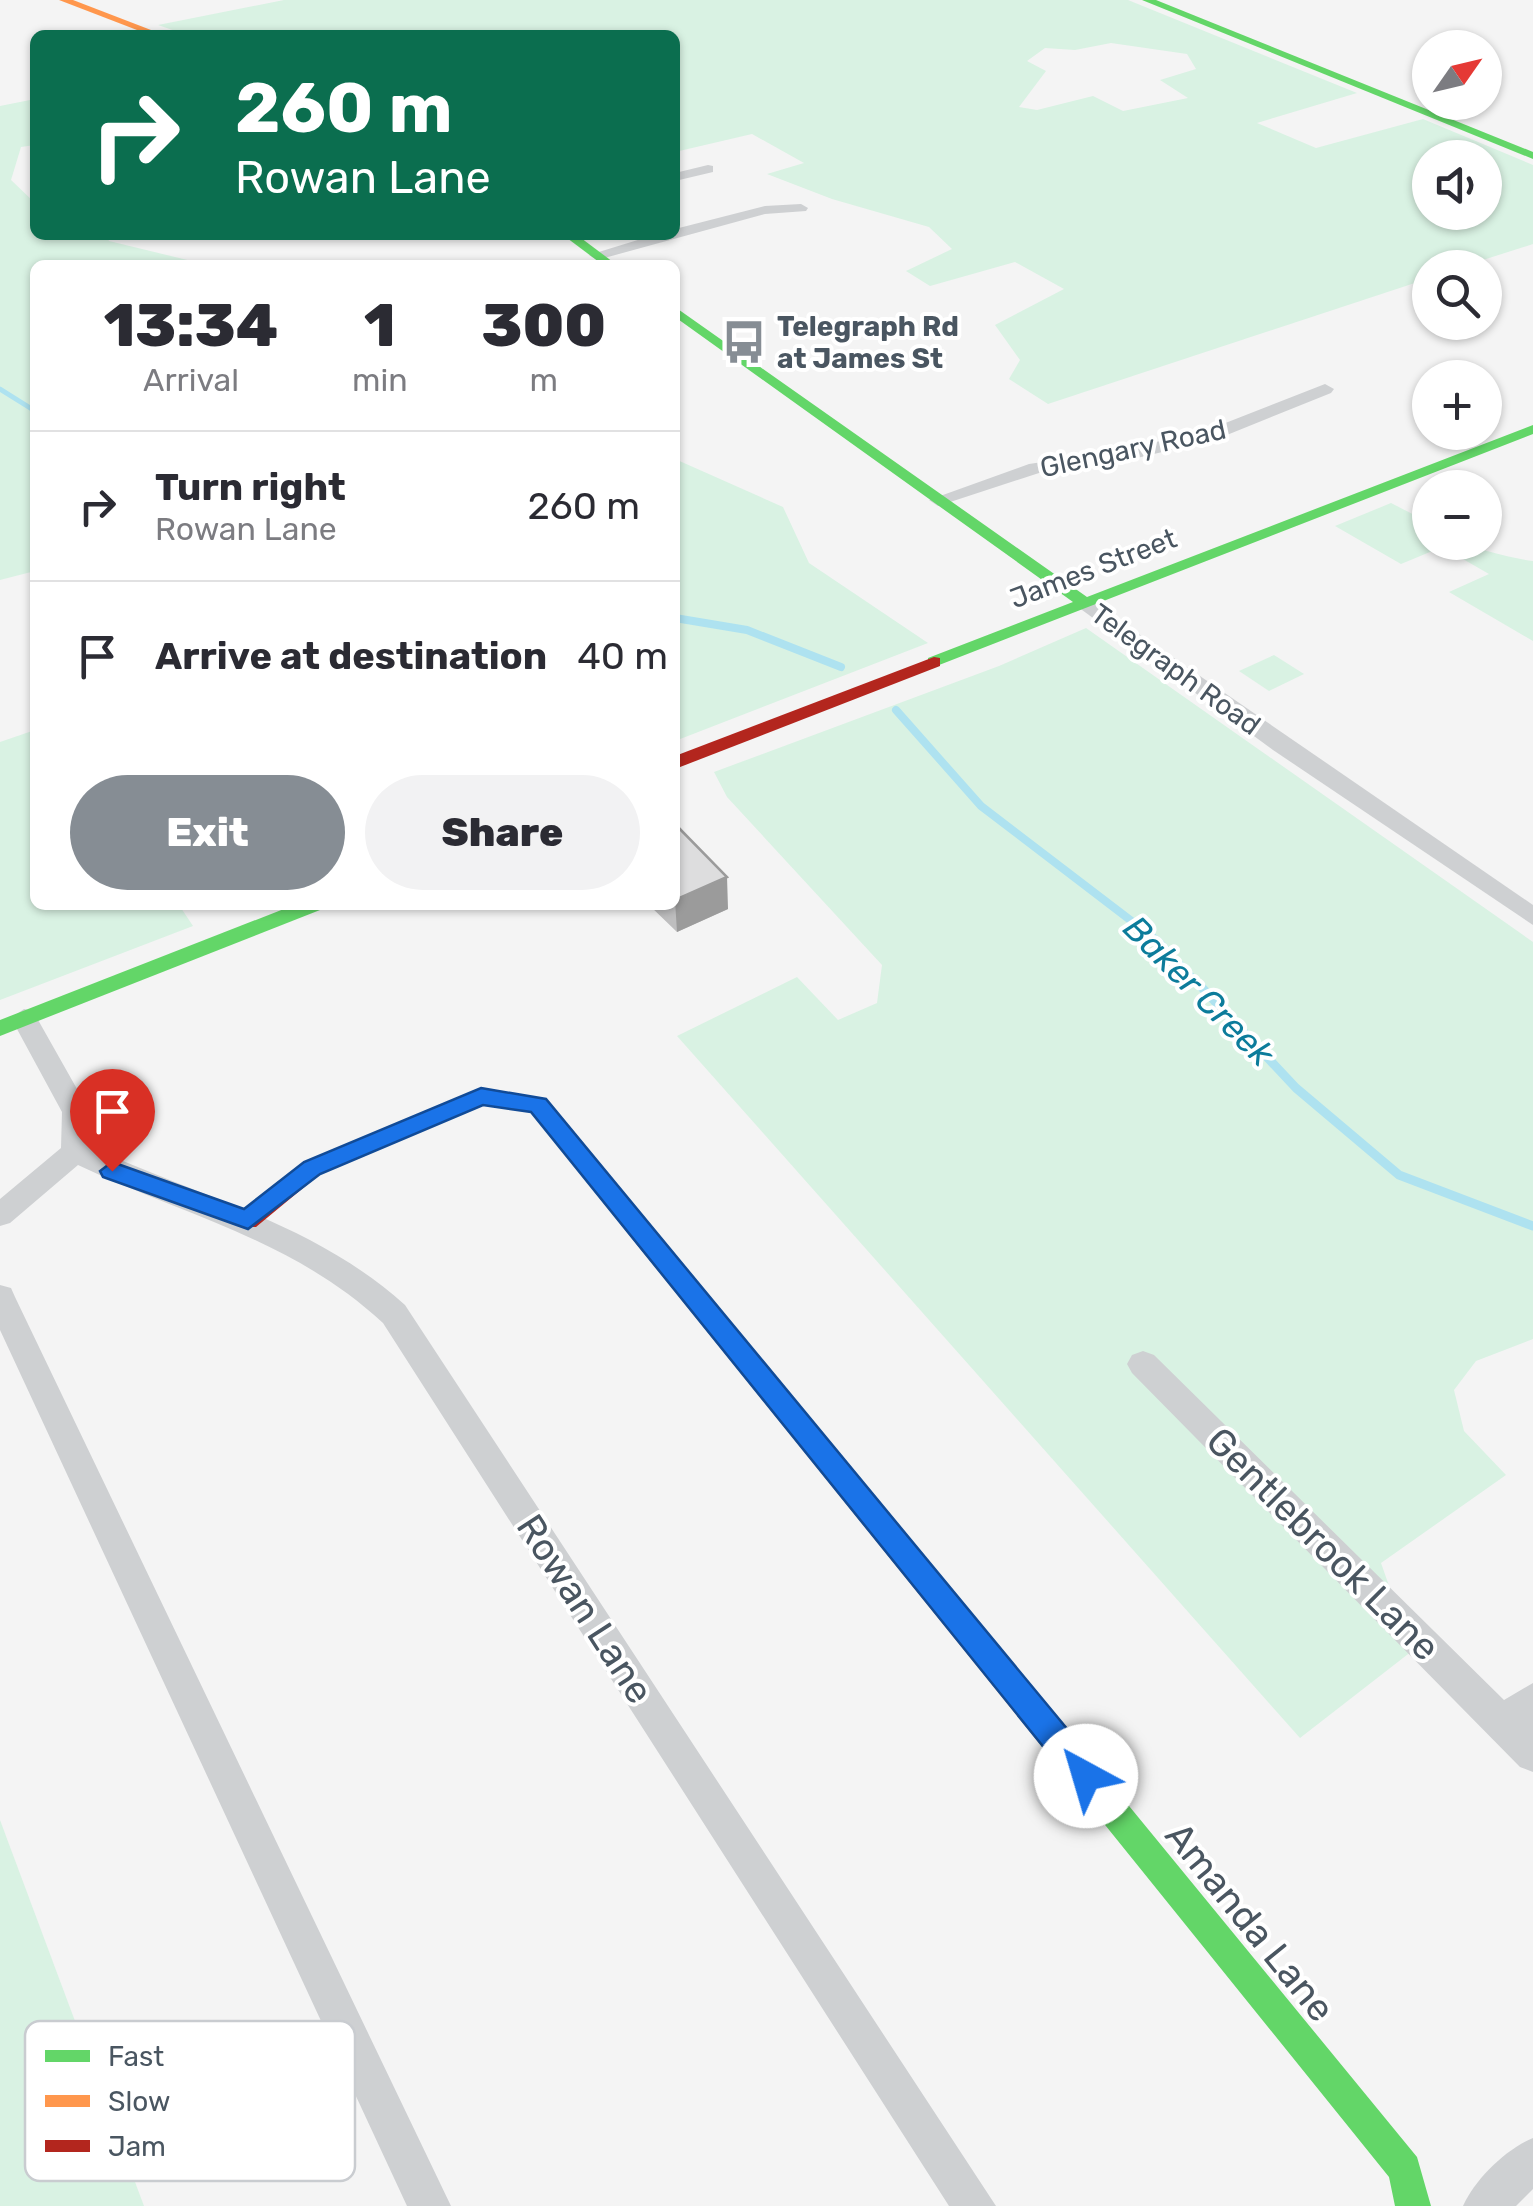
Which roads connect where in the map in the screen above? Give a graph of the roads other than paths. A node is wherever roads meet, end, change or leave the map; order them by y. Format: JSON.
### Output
{"nodes":[{"id":1,"x":64,"y":0,"type":"edge"},
{"id":2,"x":1147,"y":0,"type":"edge"},
{"id":3,"x":146,"y":30,"type":"edge"},
{"id":4,"x":1533,"y":156,"type":"edge"},
{"id":5,"x":708,"y":168,"type":"dead end"},
{"id":6,"x":680,"y":176,"type":"edge"},
{"id":7,"x":801,"y":208,"type":"dead end"},
{"id":8,"x":680,"y":232,"type":"edge"},
{"id":9,"x":576,"y":240,"type":"edge"},
{"id":10,"x":657,"y":240,"type":"edge"},
{"id":11,"x":604,"y":260,"type":"edge"},
{"id":12,"x":680,"y":315,"type":"edge"},
{"id":13,"x":1325,"y":389,"type":"dead end"},
{"id":14,"x":1533,"y":429,"type":"edge"},
{"id":15,"x":938,"y":500,"type":"junction"},
{"id":16,"x":1085,"y":603,"type":"junction"},
{"id":17,"x":680,"y":761,"type":"edge"},
{"id":18,"x":300,"y":910,"type":"edge"},
{"id":19,"x":1533,"y":917,"type":"edge"},
{"id":20,"x":12,"y":1023,"type":"edge"},
{"id":21,"x":75,"y":1152,"type":"junction"},
{"id":22,"x":0,"y":1215,"type":"edge"},
{"id":23,"x":248,"y":1220,"type":"junction"},
{"id":24,"x":0,"y":1297,"type":"edge"},
{"id":25,"x":1143,"y":1364,"type":"dead end"},
{"id":26,"x":1533,"y":1700,"type":"edge"},
{"id":27,"x":1503,"y":1724,"type":"junction"},
{"id":28,"x":1533,"y":1754,"type":"edge"},
{"id":29,"x":342,"y":2021,"type":"edge"},
{"id":30,"x":355,"y":2049,"type":"edge"},
{"id":31,"x":1533,"y":2160,"type":"edge"},
{"id":32,"x":429,"y":2206,"type":"edge"},
{"id":33,"x":974,"y":2206,"type":"edge"},
{"id":34,"x":1413,"y":2206,"type":"edge"},
{"id":35,"x":1486,"y":2206,"type":"edge"}],
"edges":[{"from":1,"to":3,"type":"street"},
{"from":2,"to":4,"type":"street"},
{"from":5,"to":6,"type":"street"},
{"from":7,"to":8,"type":"street"},
{"from":9,"to":11,"type":"street"},
{"from":10,"to":11,"type":"street"},
{"from":12,"to":15,"type":"street","name":"Telegraph Road"},
{"from":13,"to":15,"type":"street","name":"Glengary Road"},
{"from":14,"to":16,"type":"street","name":"James Street"},
{"from":15,"to":16,"type":"street","name":"Telegraph Road"},
{"from":16,"to":17,"type":"street","name":"James Street"},
{"from":16,"to":19,"type":"street","name":"Telegraph Road"},
{"from":18,"to":20,"type":"street"},
{"from":20,"to":21,"type":"street"},
{"from":21,"to":22,"type":"street"},
{"from":21,"to":23,"type":"street","name":"Rowan Lane"},
{"from":23,"to":33,"type":"street","name":"Rowan Lane"},
{"from":23,"to":34,"type":"street","name":"Amanda Lane"},
{"from":24,"to":29,"type":"street"},
{"from":25,"to":27,"type":"street","name":"Gentlebrook Lane"},
{"from":26,"to":27,"type":"street"},
{"from":27,"to":28,"type":"street","name":"Gentlebrook Lane"},
{"from":30,"to":32,"type":"street"},
{"from":31,"to":35,"type":"street"}]}
